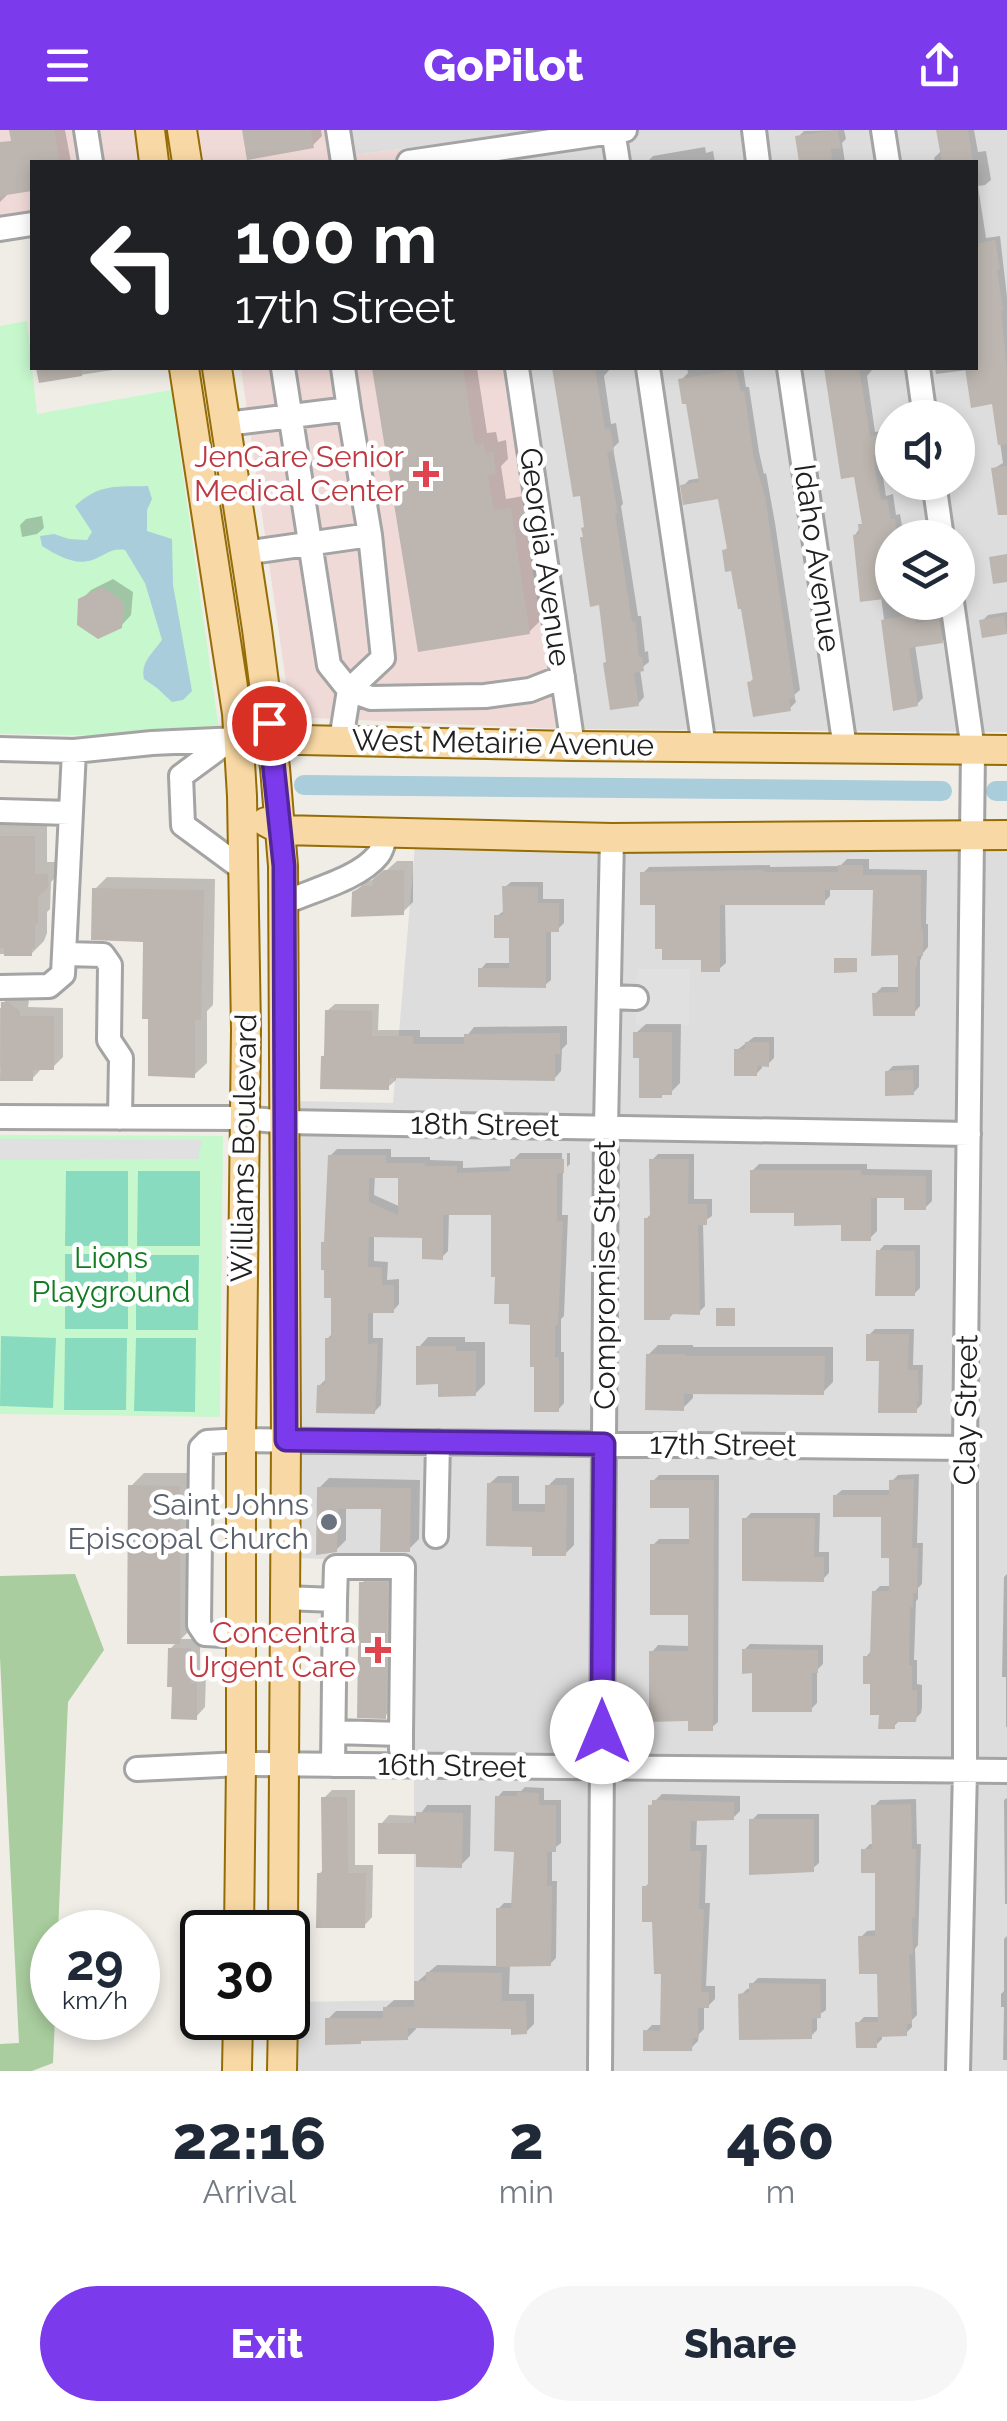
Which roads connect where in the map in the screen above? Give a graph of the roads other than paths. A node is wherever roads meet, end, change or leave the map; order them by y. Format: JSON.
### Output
{"nodes":[{"id":1,"x":86,"y":130,"type":"edge"},
{"id":2,"x":182,"y":130,"type":"edge"},
{"id":3,"x":338,"y":130,"type":"edge"},
{"id":4,"x":754,"y":130,"type":"edge"},
{"id":5,"x":883,"y":130,"type":"edge"},
{"id":6,"x":617,"y":131,"type":"edge"},
{"id":7,"x":484,"y":148,"type":"edge"},
{"id":8,"x":91,"y":160,"type":"edge"},
{"id":9,"x":186,"y":160,"type":"edge"},
{"id":10,"x":343,"y":160,"type":"edge"},
{"id":11,"x":420,"y":160,"type":"edge"},
{"id":12,"x":618,"y":160,"type":"edge"},
{"id":13,"x":758,"y":160,"type":"edge"},
{"id":14,"x":888,"y":160,"type":"edge"},
{"id":15,"x":30,"y":224,"type":"edge"},
{"id":16,"x":0,"y":229,"type":"edge"},
{"id":17,"x":184,"y":370,"type":"edge"},
{"id":18,"x":218,"y":370,"type":"edge"},
{"id":19,"x":283,"y":370,"type":"edge"},
{"id":20,"x":344,"y":370,"type":"edge"},
{"id":21,"x":516,"y":370,"type":"edge"},
{"id":22,"x":648,"y":370,"type":"edge"},
{"id":23,"x":789,"y":370,"type":"edge"},
{"id":24,"x":918,"y":370,"type":"edge"},
{"id":25,"x":922,"y":400,"type":"edge"},
{"id":26,"x":350,"y":409,"type":"junction"},
{"id":27,"x":291,"y":416,"type":"junction"},
{"id":28,"x":226,"y":424,"type":"junction"},
{"id":29,"x":370,"y":535,"type":"junction"},
{"id":30,"x":311,"y":544,"type":"junction"},
{"id":31,"x":245,"y":553,"type":"junction"},
{"id":32,"x":955,"y":620,"type":"edge"},
{"id":33,"x":563,"y":676,"type":"junction"},
{"id":34,"x":350,"y":690,"type":"junction"},
{"id":35,"x":271,"y":738,"type":"junction"},
{"id":36,"x":235,"y":739,"type":"junction"},
{"id":37,"x":341,"y":740,"type":"junction"},
{"id":38,"x":573,"y":746,"type":"junction"},
{"id":39,"x":704,"y":747,"type":"junction"},
{"id":40,"x":845,"y":748,"type":"junction"},
{"id":41,"x":0,"y":750,"type":"edge"},
{"id":42,"x":973,"y":750,"type":"junction"},
{"id":43,"x":1007,"y":750,"type":"edge"},
{"id":44,"x":74,"y":751,"type":"junction"},
{"id":45,"x":242,"y":796,"type":"junction"},
{"id":46,"x":0,"y":811,"type":"edge"},
{"id":47,"x":70,"y":812,"type":"junction"},
{"id":48,"x":281,"y":830,"type":"junction"},
{"id":49,"x":386,"y":832,"type":"junction"},
{"id":50,"x":971,"y":835,"type":"junction"},
{"id":51,"x":1007,"y":835,"type":"edge"},
{"id":52,"x":612,"y":838,"type":"junction"},
{"id":53,"x":244,"y":870,"type":"junction"},
{"id":54,"x":284,"y":903,"type":"junction"},
{"id":55,"x":66,"y":954,"type":"junction"},
{"id":56,"x":0,"y":987,"type":"edge"},
{"id":57,"x":609,"y":997,"type":"junction"},
{"id":58,"x":636,"y":998,"type":"dead end"},
{"id":59,"x":284,"y":1016,"type":"junction"},
{"id":60,"x":246,"y":1018,"type":"junction"},
{"id":61,"x":0,"y":1117,"type":"edge"},
{"id":62,"x":120,"y":1118,"type":"junction"},
{"id":63,"x":244,"y":1118,"type":"junction"},
{"id":64,"x":286,"y":1122,"type":"junction"},
{"id":65,"x":606,"y":1127,"type":"junction"},
{"id":66,"x":969,"y":1134,"type":"junction"},
{"id":67,"x":241,"y":1440,"type":"junction"},
{"id":68,"x":286,"y":1440,"type":"junction"},
{"id":69,"x":438,"y":1442,"type":"junction"},
{"id":70,"x":604,"y":1444,"type":"junction"},
{"id":71,"x":964,"y":1448,"type":"junction"},
{"id":72,"x":436,"y":1536,"type":"dead end"},
{"id":73,"x":285,"y":1598,"type":"junction"},
{"id":74,"x":335,"y":1600,"type":"junction"},
{"id":75,"x":241,"y":1636,"type":"junction"},
{"id":76,"x":334,"y":1732,"type":"junction"},
{"id":77,"x":401,"y":1734,"type":"junction"},
{"id":78,"x":242,"y":1764,"type":"junction"},
{"id":79,"x":284,"y":1765,"type":"junction"},
{"id":80,"x":333,"y":1765,"type":"junction"},
{"id":81,"x":401,"y":1766,"type":"junction"},
{"id":82,"x":602,"y":1768,"type":"junction"},
{"id":83,"x":137,"y":1769,"type":"dead end"},
{"id":84,"x":965,"y":1770,"type":"junction"},
{"id":85,"x":1007,"y":1771,"type":"edge"},
{"id":86,"x":239,"y":1910,"type":"edge"},
{"id":87,"x":283,"y":1910,"type":"edge"},
{"id":88,"x":238,"y":2040,"type":"edge"},
{"id":89,"x":282,"y":2040,"type":"edge"},
{"id":90,"x":237,"y":2071,"type":"edge"},
{"id":91,"x":282,"y":2071,"type":"edge"},
{"id":92,"x":600,"y":2071,"type":"edge"},
{"id":93,"x":958,"y":2071,"type":"edge"}],
"edges":[{"from":1,"to":8,"type":"street"},
{"from":2,"to":9,"type":"main road"},
{"from":3,"to":10,"type":"street"},
{"from":4,"to":13,"type":"street"},
{"from":5,"to":14,"type":"street"},
{"from":6,"to":7,"type":"street"},
{"from":6,"to":12,"type":"street"},
{"from":7,"to":11,"type":"street"},
{"from":15,"to":16,"type":"street"},
{"from":17,"to":36,"type":"main road","name":"Williams Boulevard"},
{"from":18,"to":28,"type":"main road","name":"Williams Boulevard"},
{"from":19,"to":27,"type":"street"},
{"from":20,"to":26,"type":"street"},
{"from":21,"to":33,"type":"street","name":"Georgia Avenue"},
{"from":22,"to":39,"type":"street"},
{"from":23,"to":40,"type":"street","name":"Idaho Avenue"},
{"from":24,"to":25,"type":"street"},
{"from":26,"to":27,"type":"street"},
{"from":26,"to":29,"type":"street"},
{"from":27,"to":28,"type":"street"},
{"from":27,"to":30,"type":"street"},
{"from":28,"to":31,"type":"main road","name":"Williams Boulevard"},
{"from":29,"to":30,"type":"street"},
{"from":29,"to":34,"type":"street"},
{"from":30,"to":31,"type":"street"},
{"from":30,"to":34,"type":"street"},
{"from":31,"to":35,"type":"main road","name":"Williams Boulevard"},
{"from":32,"to":42,"type":"street","name":"Clay Street"},
{"from":33,"to":34,"type":"street"},
{"from":33,"to":38,"type":"street","name":"Georgia Avenue"},
{"from":34,"to":37,"type":"street"},
{"from":35,"to":36,"type":"main road","name":"West Metairie Avenue"},
{"from":35,"to":37,"type":"main road","name":"West Metairie Avenue"},
{"from":35,"to":48,"type":"main road","name":"Williams Boulevard"},
{"from":36,"to":44,"type":"street","name":"West Metairie Avenue"},
{"from":36,"to":45,"type":"main road","name":"Williams Boulevard"},
{"from":36,"to":53,"type":"street"},
{"from":37,"to":38,"type":"main road","name":"West Metairie Avenue"},
{"from":38,"to":39,"type":"main road","name":"West Metairie Avenue"},
{"from":39,"to":40,"type":"main road","name":"West Metairie Avenue"},
{"from":40,"to":42,"type":"main road","name":"West Metairie Avenue"},
{"from":41,"to":44,"type":"street","name":"West Metairie Avenue"},
{"from":42,"to":43,"type":"main road","name":"West Metairie Avenue"},
{"from":42,"to":50,"type":"street","name":"Clay Street"},
{"from":44,"to":47,"type":"street"},
{"from":45,"to":48,"type":"main road"},
{"from":45,"to":53,"type":"main road","name":"Williams Boulevard"},
{"from":46,"to":47,"type":"street"},
{"from":47,"to":55,"type":"street"},
{"from":48,"to":49,"type":"main road"},
{"from":48,"to":54,"type":"main road","name":"Williams Boulevard"},
{"from":49,"to":52,"type":"main road"},
{"from":49,"to":54,"type":"street"},
{"from":50,"to":51,"type":"main road"},
{"from":50,"to":52,"type":"main road"},
{"from":50,"to":66,"type":"street","name":"Clay Street"},
{"from":52,"to":57,"type":"street","name":"Compromise Street"},
{"from":53,"to":60,"type":"main road","name":"Williams Boulevard"},
{"from":54,"to":59,"type":"main road","name":"Williams Boulevard"},
{"from":55,"to":56,"type":"street"},
{"from":55,"to":62,"type":"street"},
{"from":57,"to":58,"type":"street"},
{"from":57,"to":65,"type":"street","name":"Compromise Street"},
{"from":59,"to":60,"type":"main road"},
{"from":59,"to":64,"type":"main road","name":"Williams Boulevard"},
{"from":60,"to":63,"type":"main road","name":"Williams Boulevard"},
{"from":61,"to":62,"type":"street","name":"18th Street"},
{"from":62,"to":63,"type":"street","name":"18th Street"},
{"from":63,"to":64,"type":"street","name":"18th Street"},
{"from":63,"to":67,"type":"main road","name":"Williams Boulevard"},
{"from":64,"to":65,"type":"street","name":"18th Street"},
{"from":64,"to":68,"type":"main road","name":"Williams Boulevard"},
{"from":65,"to":66,"type":"street","name":"18th Street"},
{"from":65,"to":70,"type":"street","name":"Compromise Street"},
{"from":66,"to":71,"type":"street","name":"Clay Street"},
{"from":67,"to":68,"type":"street","name":"17th Street"},
{"from":67,"to":75,"type":"main road","name":"Williams Boulevard"},
{"from":67,"to":75,"type":"street"},
{"from":68,"to":69,"type":"street","name":"17th Street"},
{"from":68,"to":73,"type":"main road","name":"Williams Boulevard"},
{"from":69,"to":70,"type":"street","name":"17th Street"},
{"from":69,"to":72,"type":"street"},
{"from":70,"to":71,"type":"street","name":"17th Street"},
{"from":70,"to":82,"type":"street","name":"Compromise Street"},
{"from":71,"to":84,"type":"street","name":"Clay Street"},
{"from":73,"to":74,"type":"street"},
{"from":73,"to":79,"type":"main road","name":"Williams Boulevard"},
{"from":74,"to":76,"type":"street"},
{"from":74,"to":77,"type":"street"},
{"from":75,"to":78,"type":"main road","name":"Williams Boulevard"},
{"from":76,"to":77,"type":"street"},
{"from":76,"to":80,"type":"street"},
{"from":77,"to":81,"type":"street"},
{"from":78,"to":79,"type":"street","name":"16th Street"},
{"from":78,"to":83,"type":"street","name":"16th Street"},
{"from":78,"to":86,"type":"main road","name":"Williams Boulevard"},
{"from":79,"to":80,"type":"street","name":"16th Street"},
{"from":79,"to":87,"type":"main road","name":"Williams Boulevard"},
{"from":80,"to":81,"type":"street","name":"16th Street"},
{"from":81,"to":82,"type":"street","name":"16th Street"},
{"from":82,"to":84,"type":"street","name":"16th Street"},
{"from":82,"to":92,"type":"street","name":"Compromise Street"},
{"from":84,"to":85,"type":"street","name":"16th Street"},
{"from":84,"to":93,"type":"street","name":"Clay Street"},
{"from":88,"to":90,"type":"main road"},
{"from":89,"to":91,"type":"main road"}]}
